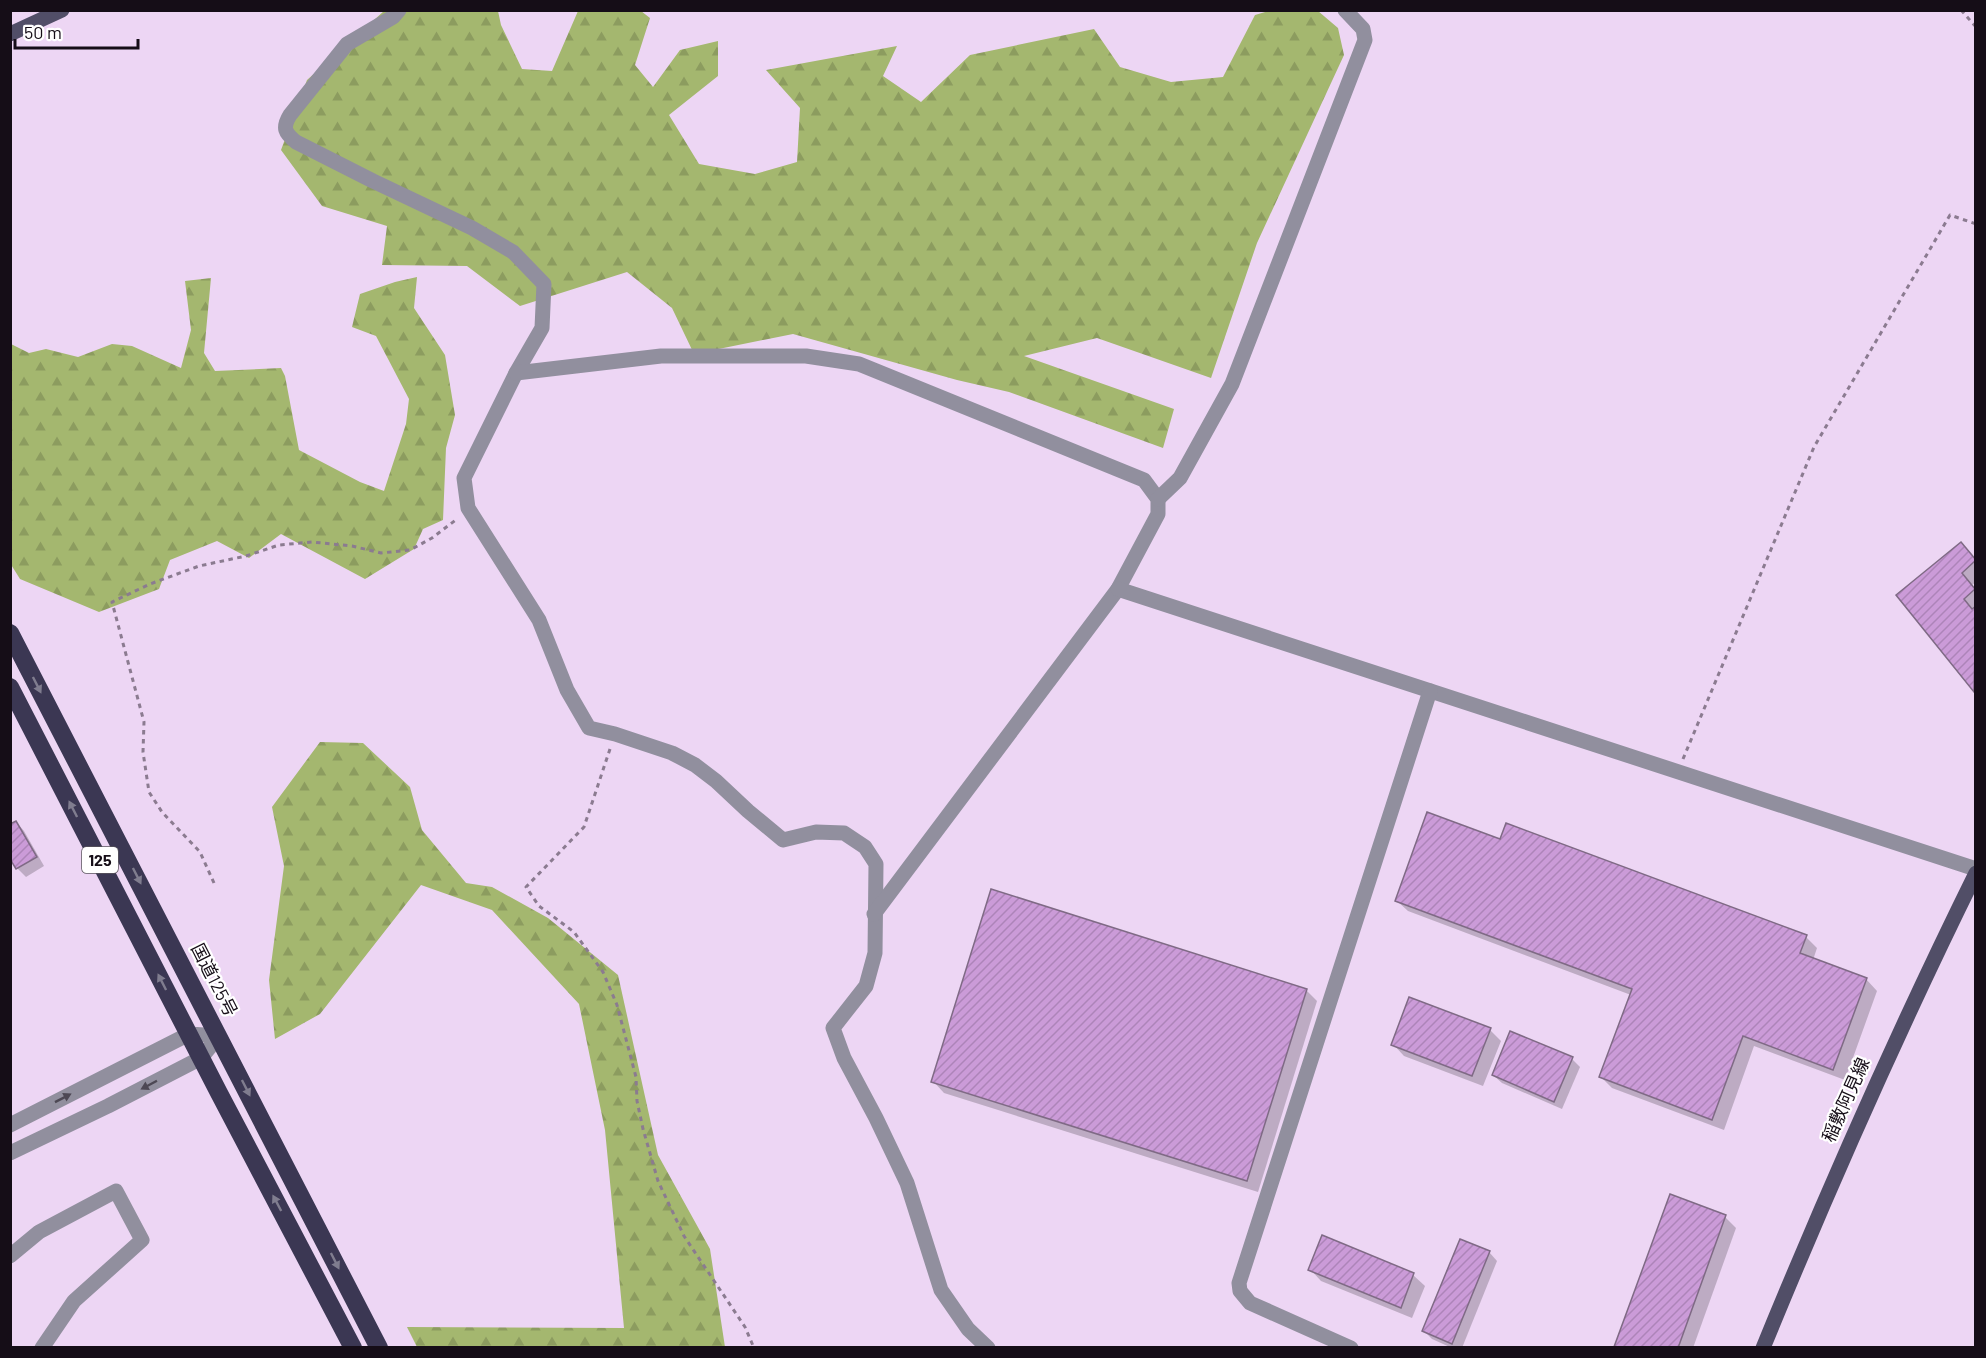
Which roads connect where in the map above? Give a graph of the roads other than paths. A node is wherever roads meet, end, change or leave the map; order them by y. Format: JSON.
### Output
{"nodes":[{"id":1,"x":62,"y":10,"type":"edge"},
{"id":2,"x":399,"y":10,"type":"edge"},
{"id":3,"x":1345,"y":10,"type":"edge"},
{"id":4,"x":10,"y":34,"type":"edge"},
{"id":5,"x":516,"y":373,"type":"junction"},
{"id":6,"x":1158,"y":499,"type":"junction"},
{"id":7,"x":1118,"y":589,"type":"junction"},
{"id":8,"x":10,"y":633,"type":"edge"},
{"id":9,"x":10,"y":687,"type":"edge"},
{"id":10,"x":1430,"y":691,"type":"junction"},
{"id":11,"x":1976,"y":871,"type":"edge"},
{"id":12,"x":874,"y":914,"type":"junction"},
{"id":13,"x":189,"y":1034,"type":"junction"},
{"id":14,"x":219,"y":1036,"type":"junction"},
{"id":15,"x":201,"y":1058,"type":"junction"},
{"id":16,"x":10,"y":1125,"type":"edge"},
{"id":17,"x":10,"y":1153,"type":"edge"},
{"id":18,"x":10,"y":1257,"type":"edge"},
{"id":19,"x":42,"y":1347,"type":"edge"},
{"id":20,"x":353,"y":1347,"type":"edge"},
{"id":21,"x":379,"y":1347,"type":"edge"},
{"id":22,"x":988,"y":1347,"type":"edge"},
{"id":23,"x":1351,"y":1347,"type":"edge"},
{"id":24,"x":1762,"y":1347,"type":"edge"}],
"edges":[{"from":1,"to":4,"type":"main road"},
{"from":2,"to":5,"type":"street"},
{"from":3,"to":6,"type":"street"},
{"from":5,"to":6,"type":"street"},
{"from":5,"to":12,"type":"street"},
{"from":6,"to":7,"type":"street"},
{"from":7,"to":10,"type":"street"},
{"from":7,"to":12,"type":"street"},
{"from":8,"to":14,"type":"highway","name":"国道125号","number":"125","one_way":true},
{"from":13,"to":9,"type":"highway","number":"125","one_way":true},
{"from":10,"to":11,"type":"street"},
{"from":10,"to":23,"type":"street"},
{"from":11,"to":24,"type":"main road","name":"稲敷阿見線"},
{"from":12,"to":22,"type":"street"},
{"from":13,"to":14,"type":"street"},
{"from":13,"to":15,"type":"highway","number":"125"},
{"from":16,"to":13,"type":"street","one_way":true},
{"from":14,"to":15,"type":"street"},
{"from":14,"to":21,"type":"highway","name":"国道125号","number":"125","one_way":true},
{"from":15,"to":17,"type":"street","one_way":true},
{"from":20,"to":15,"type":"highway","number":"125","one_way":true},
{"from":18,"to":19,"type":"street"}]}
